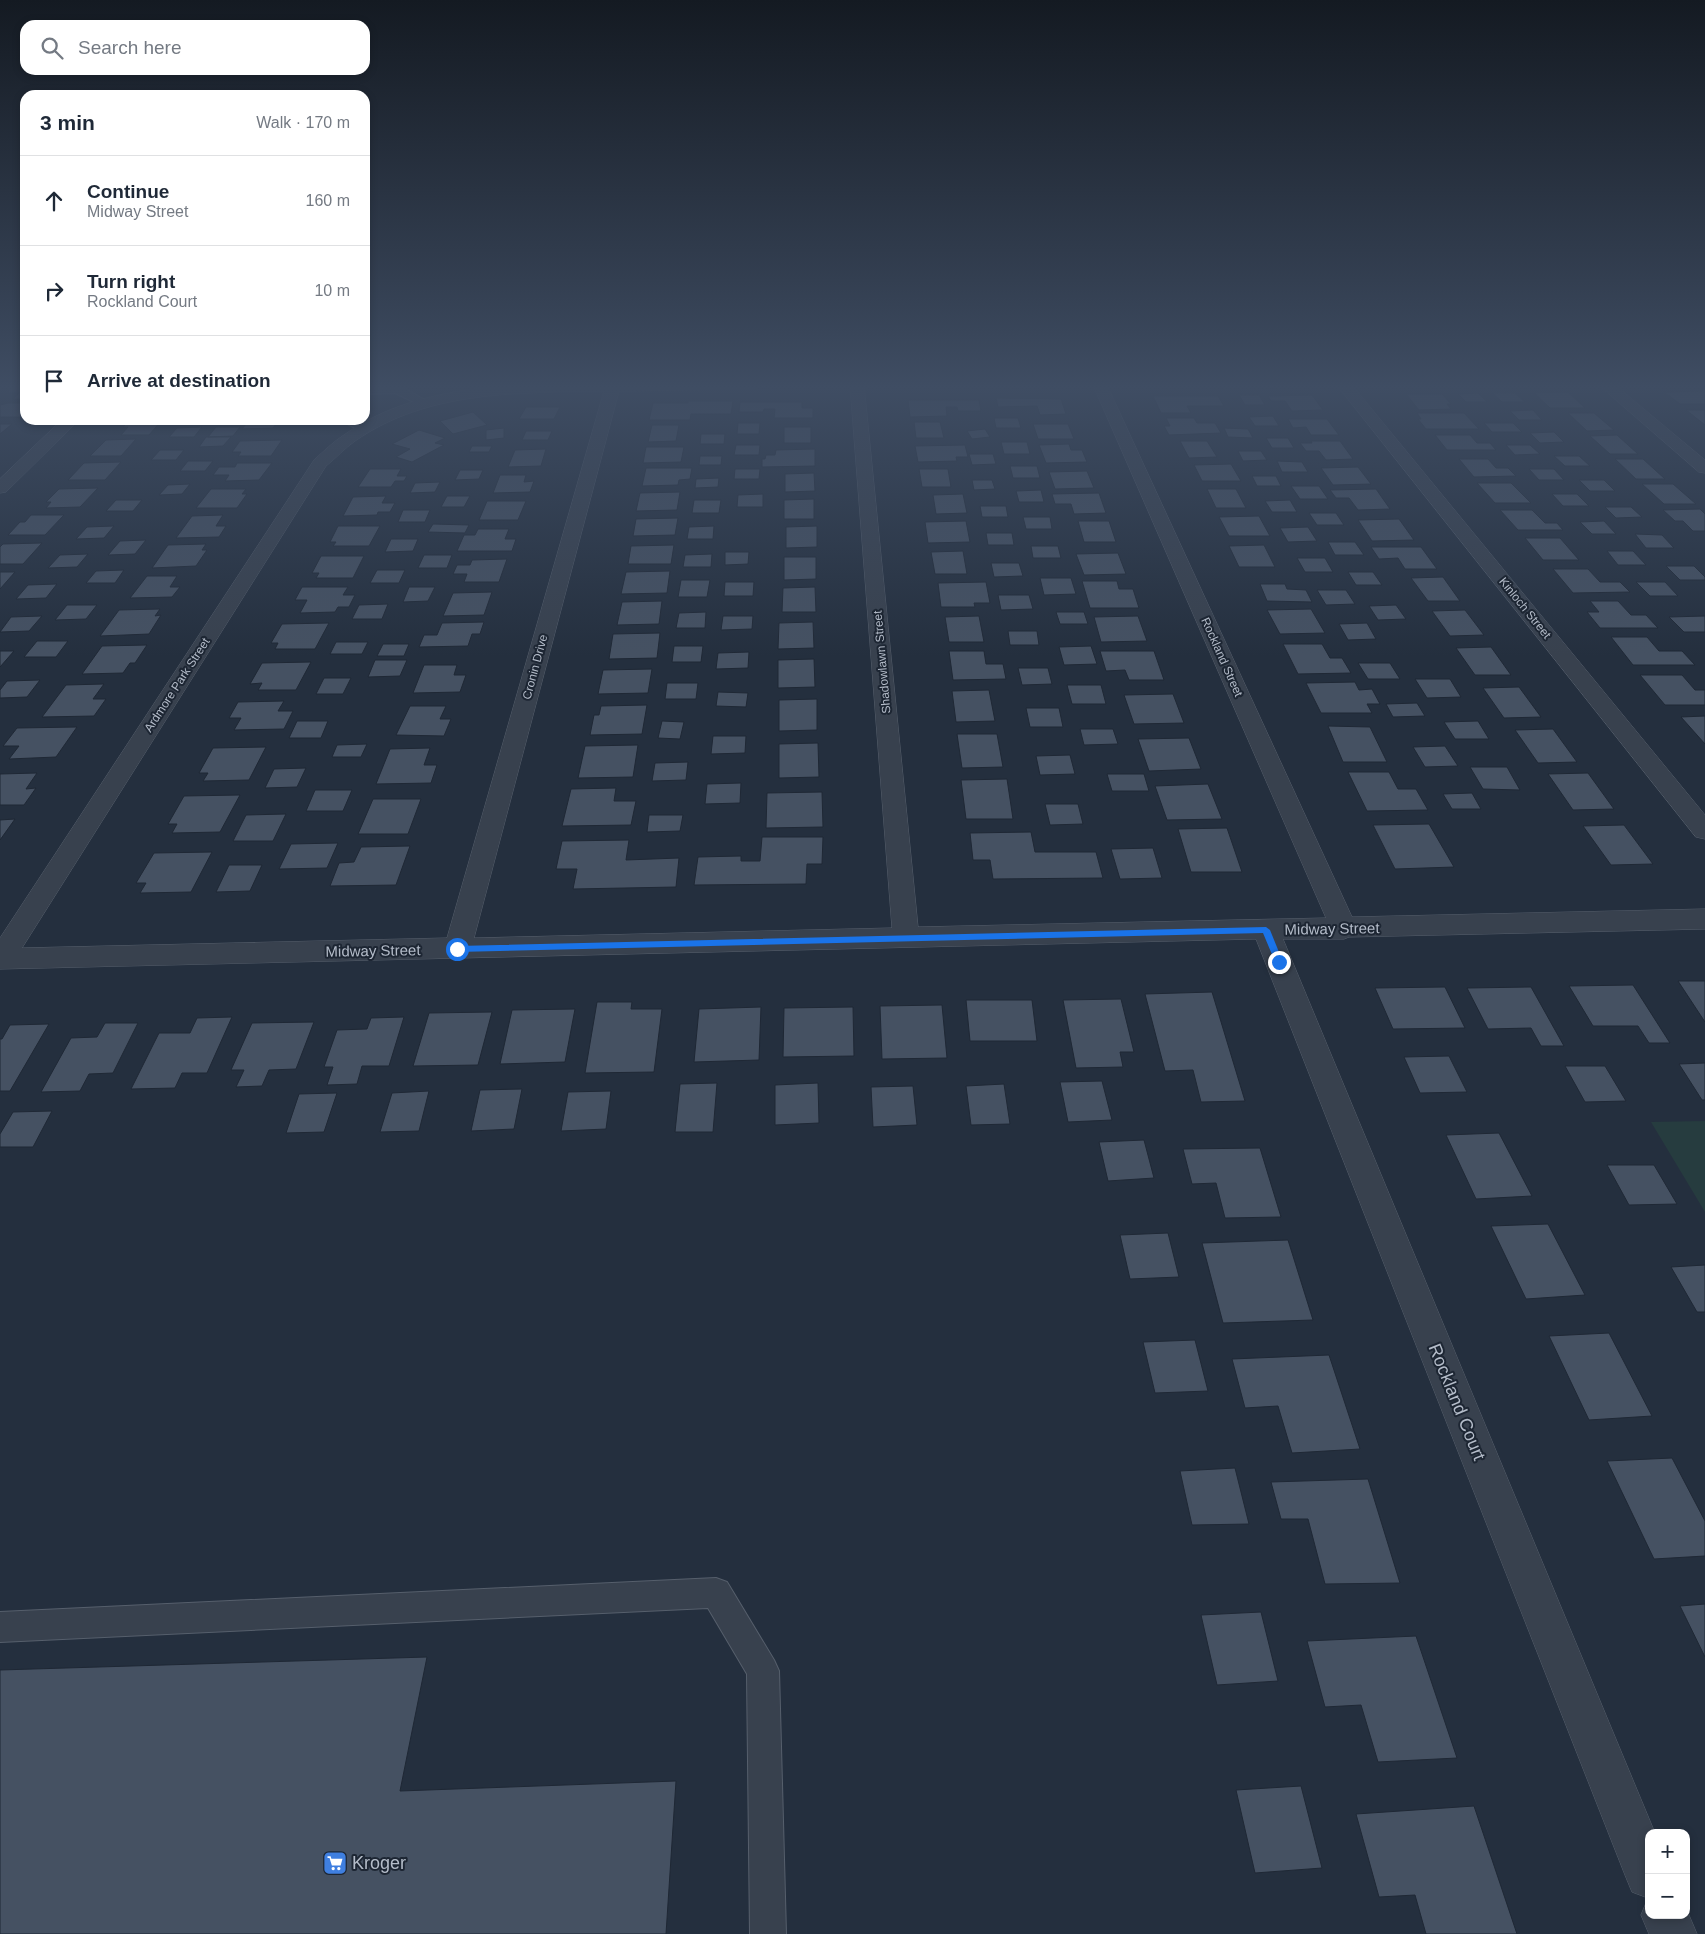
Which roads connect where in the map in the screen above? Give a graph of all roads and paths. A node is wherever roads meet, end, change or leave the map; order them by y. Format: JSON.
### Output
{"nodes":[{"id":1,"x":13,"y":475,"type":"edge"},
{"id":2,"x":312,"y":475,"type":"edge"},
{"id":3,"x":588,"y":475,"type":"edge"},
{"id":4,"x":865,"y":475,"type":"edge"},
{"id":5,"x":1140,"y":475,"type":"edge"},
{"id":6,"x":1417,"y":475,"type":"edge"},
{"id":7,"x":0,"y":488,"type":"edge"},
{"id":8,"x":1705,"y":831,"type":"edge"},
{"id":9,"x":1705,"y":919,"type":"edge"},
{"id":10,"x":1344,"y":929,"type":"junction"},
{"id":11,"x":1266,"y":930,"type":"junction"},
{"id":12,"x":906,"y":939,"type":"junction"},
{"id":13,"x":457,"y":949,"type":"junction"},
{"id":14,"x":1,"y":959,"type":"edge"},
{"id":15,"x":0,"y":1626,"type":"edge"},
{"id":16,"x":1649,"y":1874,"type":"edge"},
{"id":17,"x":1667,"y":1919,"type":"edge"},
{"id":18,"x":768,"y":1934,"type":"edge"},
{"id":19,"x":1673,"y":1934,"type":"edge"}],
"edges":[{"from":1,"to":7,"type":"street"},
{"from":2,"to":14,"type":"street","name":"Ardmore Park Street"},
{"from":3,"to":13,"type":"street","name":"Cronin Drive"},
{"from":4,"to":12,"type":"street","name":"Shadowlawn Street"},
{"from":5,"to":10,"type":"street","name":"Rockland Street"},
{"from":6,"to":8,"type":"street","name":"Kinloch Street"},
{"from":9,"to":10,"type":"street","name":"Midway Street"},
{"from":10,"to":11,"type":"street","name":"Midway Street"},
{"from":11,"to":12,"type":"street","name":"Midway Street"},
{"from":11,"to":16,"type":"street","name":"Rockland Court"},
{"from":12,"to":13,"type":"street","name":"Midway Street"},
{"from":13,"to":14,"type":"street","name":"Midway Street"},
{"from":15,"to":18,"type":"lane"},
{"from":17,"to":19,"type":"street"}]}
